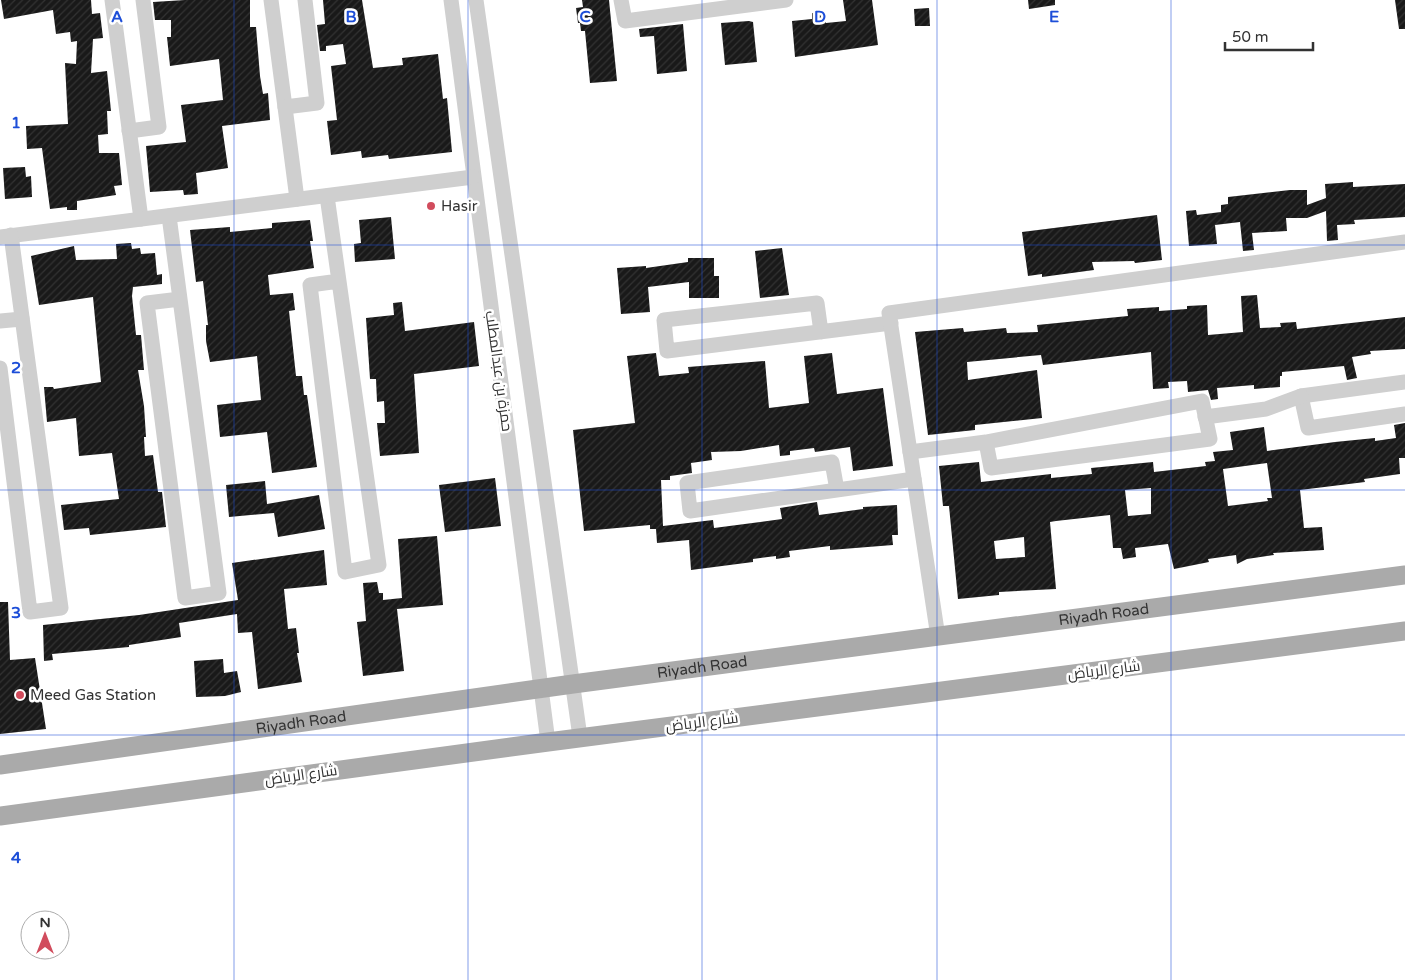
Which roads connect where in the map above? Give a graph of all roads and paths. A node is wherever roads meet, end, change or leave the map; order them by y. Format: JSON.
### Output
{"nodes":[{"id":1,"x":112,"y":0,"type":"edge"},
{"id":2,"x":143,"y":0,"type":"edge"},
{"id":3,"x":271,"y":0,"type":"edge"},
{"id":4,"x":304,"y":0,"type":"edge"},
{"id":5,"x":451,"y":0,"type":"edge"},
{"id":6,"x":476,"y":0,"type":"edge"},
{"id":7,"x":621,"y":0,"type":"edge"},
{"id":8,"x":786,"y":0,"type":"edge"},
{"id":9,"x":285,"y":106,"type":"junction"},
{"id":10,"x":129,"y":132,"type":"junction"},
{"id":11,"x":472,"y":177,"type":"junction"},
{"id":12,"x":327,"y":196,"type":"junction"},
{"id":13,"x":297,"y":200,"type":"junction"},
{"id":14,"x":170,"y":216,"type":"junction"},
{"id":15,"x":140,"y":219,"type":"junction"},
{"id":16,"x":6,"y":236,"type":"edge"},
{"id":17,"x":1405,"y":242,"type":"edge"},
{"id":18,"x":339,"y":281,"type":"junction"},
{"id":19,"x":180,"y":299,"type":"junction"},
{"id":20,"x":22,"y":319,"type":"junction"},
{"id":21,"x":0,"y":321,"type":"edge"},
{"id":22,"x":891,"y":323,"type":"junction"},
{"id":23,"x":821,"y":332,"type":"junction"},
{"id":24,"x":0,"y":368,"type":"edge"},
{"id":25,"x":1405,"y":382,"type":"edge"},
{"id":26,"x":1301,"y":396,"type":"junction"},
{"id":27,"x":1405,"y":414,"type":"edge"},
{"id":28,"x":1205,"y":417,"type":"junction"},
{"id":29,"x":986,"y":442,"type":"junction"},
{"id":30,"x":910,"y":452,"type":"junction"},
{"id":31,"x":914,"y":479,"type":"junction"},
{"id":32,"x":837,"y":490,"type":"junction"},
{"id":33,"x":1405,"y":574,"type":"edge"},
{"id":34,"x":1405,"y":631,"type":"edge"},
{"id":35,"x":938,"y":637,"type":"junction"},
{"id":36,"x":573,"y":684,"type":"junction"},
{"id":37,"x":542,"y":689,"type":"junction"},
{"id":38,"x":580,"y":738,"type":"junction"},
{"id":39,"x":548,"y":742,"type":"junction"},
{"id":40,"x":0,"y":765,"type":"edge"},
{"id":41,"x":0,"y":816,"type":"edge"}],
"edges":[{"from":1,"to":10,"type":"street"},
{"from":2,"to":10,"type":"street"},
{"from":3,"to":9,"type":"street"},
{"from":4,"to":9,"type":"street"},
{"from":5,"to":11,"type":"street","name":"حمزة بن عبدالمطلب"},
{"from":6,"to":36,"type":"street","name":"حمزة بن عبدالمطلب"},
{"from":7,"to":8,"type":"street"},
{"from":9,"to":13,"type":"street"},
{"from":10,"to":15,"type":"street"},
{"from":11,"to":12,"type":"street"},
{"from":11,"to":37,"type":"street","name":"حمزة بن عبدالمطلب"},
{"from":12,"to":13,"type":"street"},
{"from":12,"to":18,"type":"street"},
{"from":13,"to":14,"type":"street"},
{"from":14,"to":15,"type":"street"},
{"from":14,"to":19,"type":"street"},
{"from":15,"to":16,"type":"street"},
{"from":16,"to":20,"type":"street"},
{"from":17,"to":22,"type":"street"},
{"from":18,"to":18,"type":"street"},
{"from":19,"to":19,"type":"street"},
{"from":20,"to":21,"type":"street"},
{"from":20,"to":24,"type":"street"},
{"from":22,"to":23,"type":"street"},
{"from":22,"to":30,"type":"street"},
{"from":23,"to":23,"type":"street"},
{"from":25,"to":26,"type":"street"},
{"from":26,"to":27,"type":"street"},
{"from":26,"to":28,"type":"street"},
{"from":28,"to":29,"type":"street"},
{"from":28,"to":29,"type":"street"},
{"from":29,"to":30,"type":"street"},
{"from":30,"to":31,"type":"street"},
{"from":31,"to":32,"type":"street"},
{"from":31,"to":35,"type":"street"},
{"from":32,"to":32,"type":"street"},
{"from":33,"to":35,"type":"main road","name":"Riyadh Road"},
{"from":34,"to":38,"type":"main road","name":"شارع الرياض"},
{"from":35,"to":36,"type":"main road","name":"Riyadh Road"},
{"from":36,"to":37,"type":"main road","name":"Riyadh Road"},
{"from":36,"to":38,"type":"street","name":"حمزة بن عبدالمطلب"},
{"from":37,"to":39,"type":"street","name":"حمزة بن عبدالمطلب"},
{"from":37,"to":40,"type":"main road","name":"Riyadh Road"},
{"from":38,"to":39,"type":"main road","name":"شارع الرياض"},
{"from":39,"to":41,"type":"main road","name":"شارع الرياض"}]}
